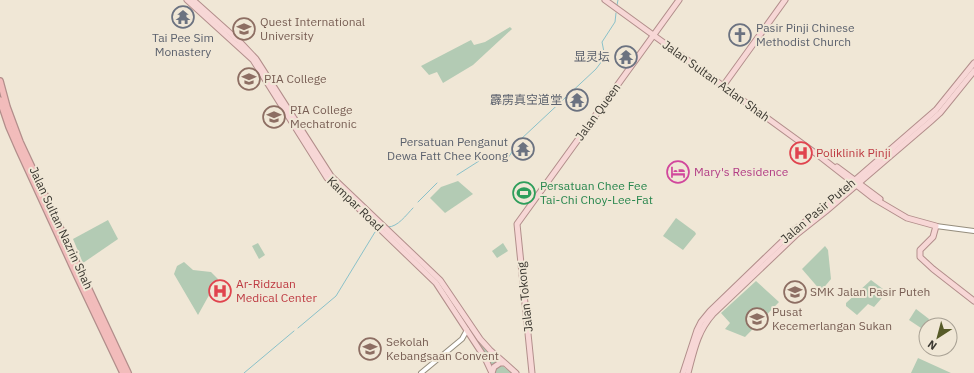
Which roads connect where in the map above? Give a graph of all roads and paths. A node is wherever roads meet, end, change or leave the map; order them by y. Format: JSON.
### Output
{"nodes":[{"id":1,"x":187,"y":0,"type":"edge"},
{"id":2,"x":193,"y":0,"type":"edge"},
{"id":3,"x":605,"y":0,"type":"edge"},
{"id":4,"x":679,"y":0,"type":"edge"},
{"id":5,"x":785,"y":0,"type":"edge"},
{"id":6,"x":198,"y":5,"type":"junction"},
{"id":7,"x":205,"y":16,"type":"junction"},
{"id":8,"x":654,"y":35,"type":"junction"},
{"id":9,"x":974,"y":63,"type":"edge"},
{"id":10,"x":974,"y":71,"type":"edge"},
{"id":11,"x":0,"y":81,"type":"edge"},
{"id":12,"x":723,"y":86,"type":"junction"},
{"id":13,"x":0,"y":100,"type":"edge"},
{"id":14,"x":857,"y":184,"type":"junction"},
{"id":15,"x":517,"y":224,"type":"joint"},
{"id":16,"x":936,"y":226,"type":"junction"},
{"id":17,"x":974,"y":231,"type":"edge"},
{"id":18,"x":79,"y":269,"type":"junction"},
{"id":19,"x":85,"y":292,"type":"junction"},
{"id":20,"x":92,"y":295,"type":"junction"},
{"id":21,"x":974,"y":301,"type":"edge"},
{"id":22,"x":89,"y":302,"type":"junction"},
{"id":23,"x":467,"y":329,"type":"junction"},
{"id":24,"x":476,"y":343,"type":"junction"},
{"id":25,"x":449,"y":350,"type":"junction"},
{"id":26,"x":503,"y":363,"type":"junction"},
{"id":27,"x":530,"y":372,"type":"edge"},
{"id":28,"x":123,"y":373,"type":"edge"},
{"id":29,"x":128,"y":373,"type":"edge"},
{"id":30,"x":421,"y":373,"type":"edge"},
{"id":31,"x":492,"y":373,"type":"edge"},
{"id":32,"x":516,"y":373,"type":"edge"},
{"id":33,"x":683,"y":373,"type":"edge"},
{"id":34,"x":688,"y":373,"type":"edge"}],
"edges":[{"from":1,"to":7,"type":"main road","name":"Kampar Road"},
{"from":2,"to":6,"type":"main road","name":"Kampar Road"},
{"from":3,"to":8,"type":"main road","name":"Jalan Sultan Azlan Shah"},
{"from":4,"to":8,"type":"main road","name":"Jalan Queen"},
{"from":5,"to":12,"type":"main road"},
{"from":6,"to":7,"type":"main road"},
{"from":6,"to":26,"type":"main road","name":"Kampar Road"},
{"from":7,"to":23,"type":"main road","name":"Kampar Road"},
{"from":8,"to":12,"type":"main road","name":"Jalan Sultan Azlan Shah"},
{"from":8,"to":15,"type":"main road","name":"Jalan Queen"},
{"from":9,"to":14,"type":"main road","name":"Jalan Pasir Puteh"},
{"from":10,"to":14,"type":"main road","name":"Jalan Pasir Puteh"},
{"from":11,"to":18,"type":"highway","name":"Jalan Sultan Nazrin Shah"},
{"from":12,"to":14,"type":"main road","name":"Jalan Sultan Azlan Shah"},
{"from":13,"to":19,"type":"highway","name":"Jalan Sultan Nazrin Shah"},
{"from":14,"to":16,"type":"main road","name":"Jalan Sultan Azlan Shah"},
{"from":14,"to":33,"type":"main road","name":"Jalan Pasir Puteh"},
{"from":14,"to":34,"type":"main road","name":"Jalan Pasir Puteh"},
{"from":15,"to":27,"type":"main road","name":"Jalan Tokong"},
{"from":16,"to":17,"type":"street"},
{"from":16,"to":21,"type":"main road"},
{"from":18,"to":19,"type":"highway"},
{"from":18,"to":20,"type":"highway","name":"Jalan Sultan Nazrin Shah"},
{"from":19,"to":22,"type":"highway","name":"Jalan Sultan Nazrin Shah"},
{"from":20,"to":22,"type":"highway"},
{"from":20,"to":29,"type":"highway","name":"Jalan Sultan Nazrin Shah"},
{"from":22,"to":28,"type":"highway","name":"Jalan Sultan Nazrin Shah"},
{"from":23,"to":24,"type":"main road","name":"Kampar Road"},
{"from":23,"to":25,"type":"street"},
{"from":24,"to":25,"type":"street"},
{"from":24,"to":31,"type":"main road","name":"Kampar Road"},
{"from":25,"to":30,"type":"street"},
{"from":26,"to":31,"type":"main road"},
{"from":26,"to":32,"type":"main road","name":"Kampar Road"}]}
